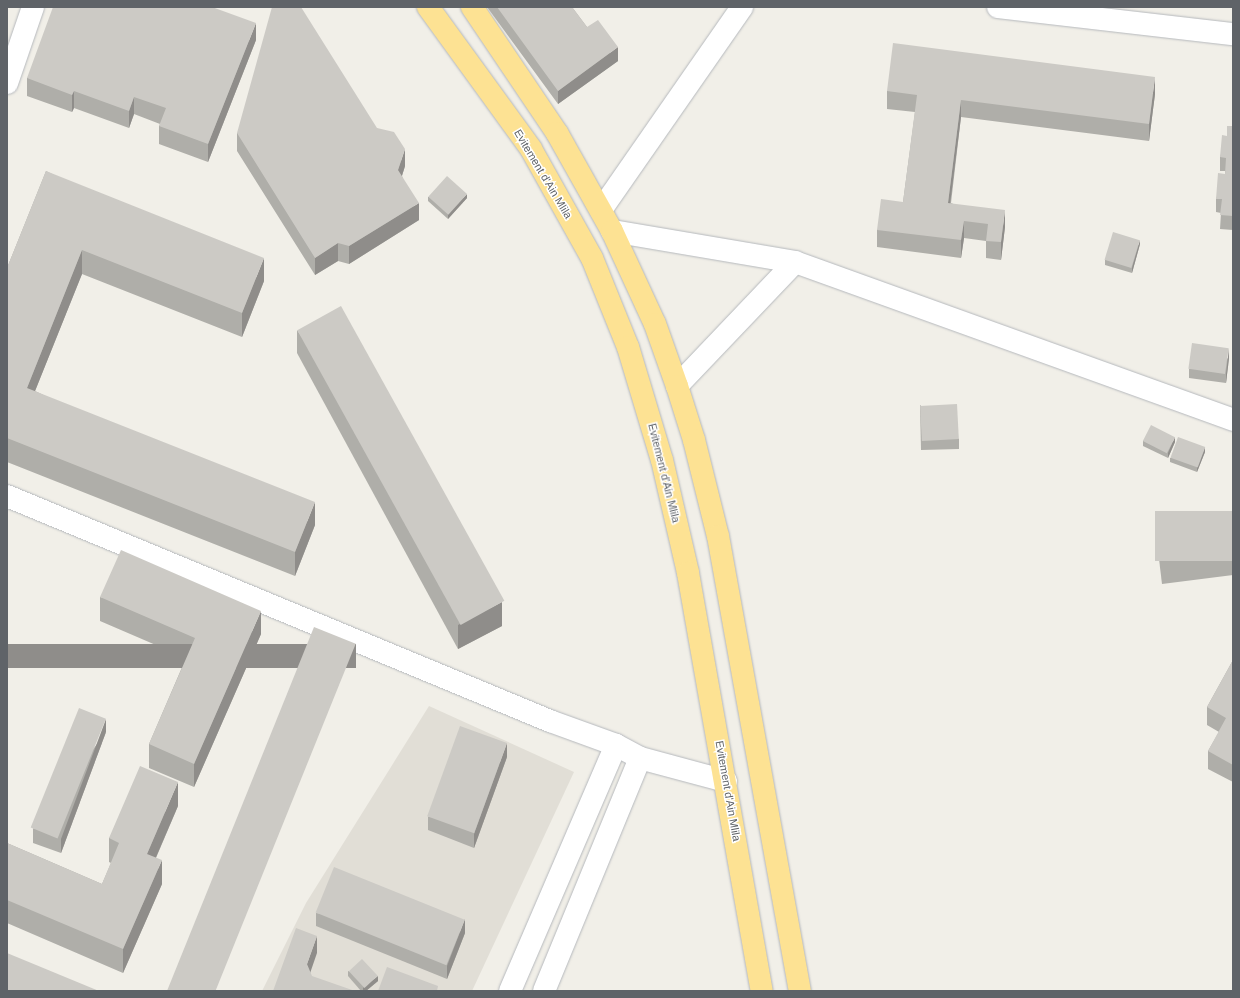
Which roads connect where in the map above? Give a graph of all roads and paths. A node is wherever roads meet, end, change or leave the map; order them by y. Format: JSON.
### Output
{"nodes":[{"id":1,"x":33,"y":7,"type":"edge"},
{"id":2,"x":428,"y":7,"type":"edge"},
{"id":3,"x":472,"y":7,"type":"edge"},
{"id":4,"x":742,"y":7,"type":"edge"},
{"id":5,"x":998,"y":7,"type":"edge"},
{"id":6,"x":1233,"y":34,"type":"edge"},
{"id":7,"x":7,"y":82,"type":"edge"},
{"id":8,"x":600,"y":210,"type":"junction"},
{"id":9,"x":612,"y":231,"type":"junction"},
{"id":10,"x":795,"y":262,"type":"junction"},
{"id":11,"x":677,"y":386,"type":"junction"},
{"id":12,"x":1233,"y":420,"type":"edge"},
{"id":13,"x":7,"y":496,"type":"edge"},
{"id":14,"x":616,"y":745,"type":"junction"},
{"id":15,"x":640,"y":758,"type":"junction"},
{"id":16,"x":726,"y":781,"type":"junction"},
{"id":17,"x":510,"y":991,"type":"edge"},
{"id":18,"x":544,"y":991,"type":"edge"},
{"id":19,"x":762,"y":991,"type":"edge"},
{"id":20,"x":800,"y":991,"type":"edge"}],
"edges":[{"from":1,"to":7,"type":"street"},
{"from":2,"to":16,"type":"highway","name":"Evitement d'Ain Mlila"},
{"from":3,"to":8,"type":"highway"},
{"from":4,"to":8,"type":"street"},
{"from":5,"to":6,"type":"street"},
{"from":8,"to":9,"type":"highway"},
{"from":9,"to":10,"type":"street"},
{"from":9,"to":11,"type":"highway"},
{"from":10,"to":11,"type":"street"},
{"from":10,"to":12,"type":"street"},
{"from":11,"to":20,"type":"highway"},
{"from":13,"to":14,"type":"street"},
{"from":14,"to":15,"type":"street"},
{"from":14,"to":17,"type":"street"},
{"from":15,"to":16,"type":"street"},
{"from":15,"to":18,"type":"street"},
{"from":16,"to":19,"type":"highway","name":"Evitement d'Ain Mlila"}]}
